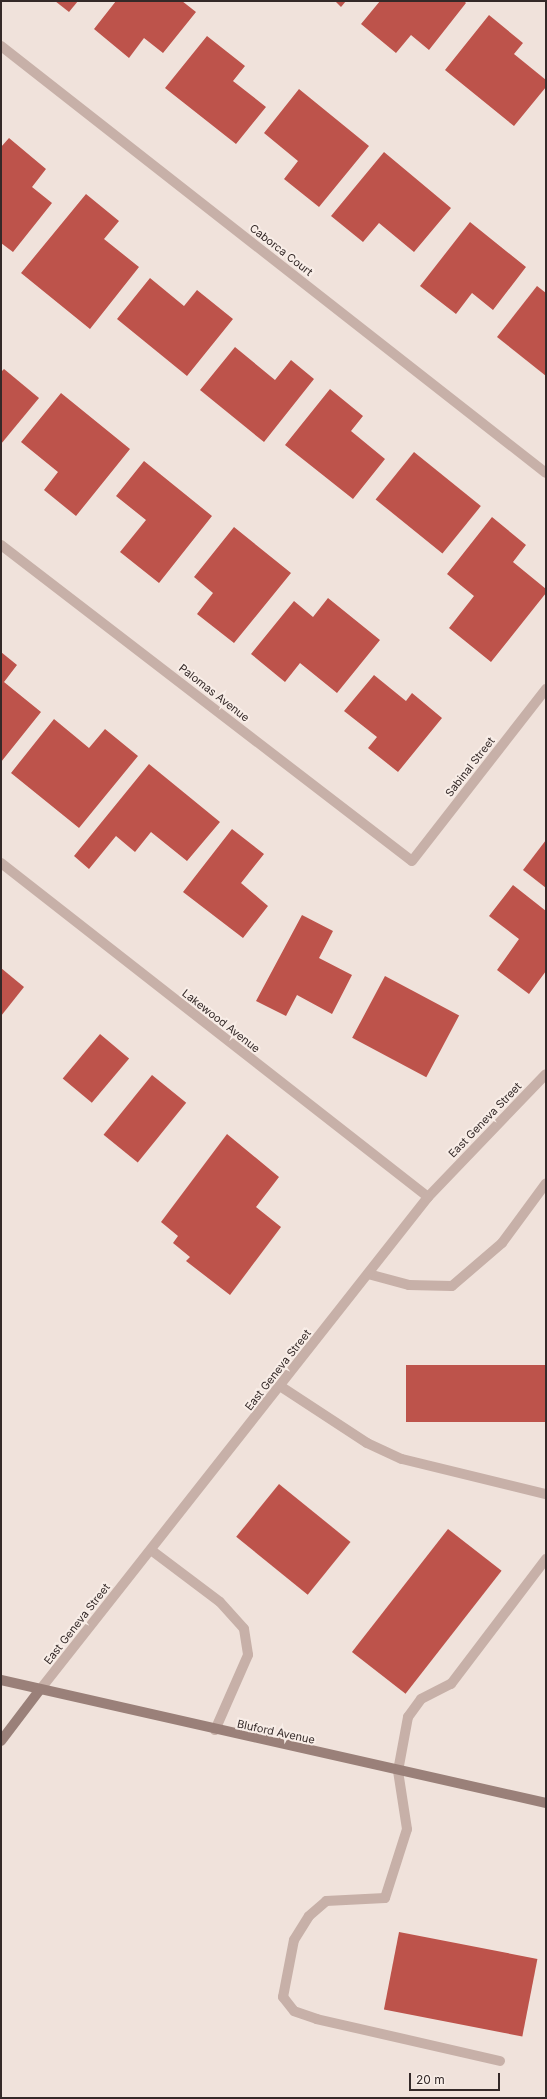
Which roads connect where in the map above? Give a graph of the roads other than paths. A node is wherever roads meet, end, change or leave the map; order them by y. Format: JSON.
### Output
{"nodes":[{"id":1,"x":1,"y":46,"type":"edge"},
{"id":2,"x":546,"y":473,"type":"edge"},
{"id":3,"x":1,"y":545,"type":"edge"},
{"id":4,"x":546,"y":689,"type":"edge"},
{"id":5,"x":412,"y":861,"type":"joint"},
{"id":6,"x":1,"y":863,"type":"edge"},
{"id":7,"x":546,"y":1074,"type":"edge"},
{"id":8,"x":546,"y":1183,"type":"edge"},
{"id":9,"x":428,"y":1197,"type":"junction"},
{"id":10,"x":368,"y":1274,"type":"junction"},
{"id":11,"x":280,"y":1386,"type":"junction"},
{"id":12,"x":546,"y":1494,"type":"edge"},
{"id":13,"x":151,"y":1550,"type":"junction"},
{"id":14,"x":546,"y":1559,"type":"edge"},
{"id":15,"x":1,"y":1680,"type":"edge"},
{"id":16,"x":39,"y":1691,"type":"junction"},
{"id":17,"x":215,"y":1730,"type":"junction"},
{"id":18,"x":1,"y":1741,"type":"edge"},
{"id":19,"x":398,"y":1771,"type":"junction"},
{"id":20,"x":546,"y":1803,"type":"edge"},
{"id":21,"x":500,"y":2061,"type":"dead end"}],
"edges":[{"from":1,"to":2,"type":"street","name":"Caborca Court"},
{"from":3,"to":5,"type":"street","name":"Palomas Avenue"},
{"from":4,"to":5,"type":"street","name":"Sabinal Street"},
{"from":6,"to":9,"type":"street","name":"Lakewood Avenue"},
{"from":7,"to":9,"type":"street","name":"East Geneva Street"},
{"from":8,"to":10,"type":"street"},
{"from":9,"to":10,"type":"street","name":"East Geneva Street"},
{"from":10,"to":11,"type":"street","name":"East Geneva Street"},
{"from":11,"to":12,"type":"street"},
{"from":11,"to":13,"type":"street","name":"East Geneva Street"},
{"from":13,"to":16,"type":"street","name":"East Geneva Street"},
{"from":13,"to":17,"type":"street"},
{"from":14,"to":19,"type":"street"},
{"from":15,"to":16,"type":"street","name":"Bluford Avenue"},
{"from":16,"to":17,"type":"street","name":"Bluford Avenue"},
{"from":16,"to":18,"type":"street"},
{"from":17,"to":19,"type":"street","name":"Bluford Avenue"},
{"from":19,"to":20,"type":"street","name":"Bluford Avenue"},
{"from":19,"to":21,"type":"street"}]}
